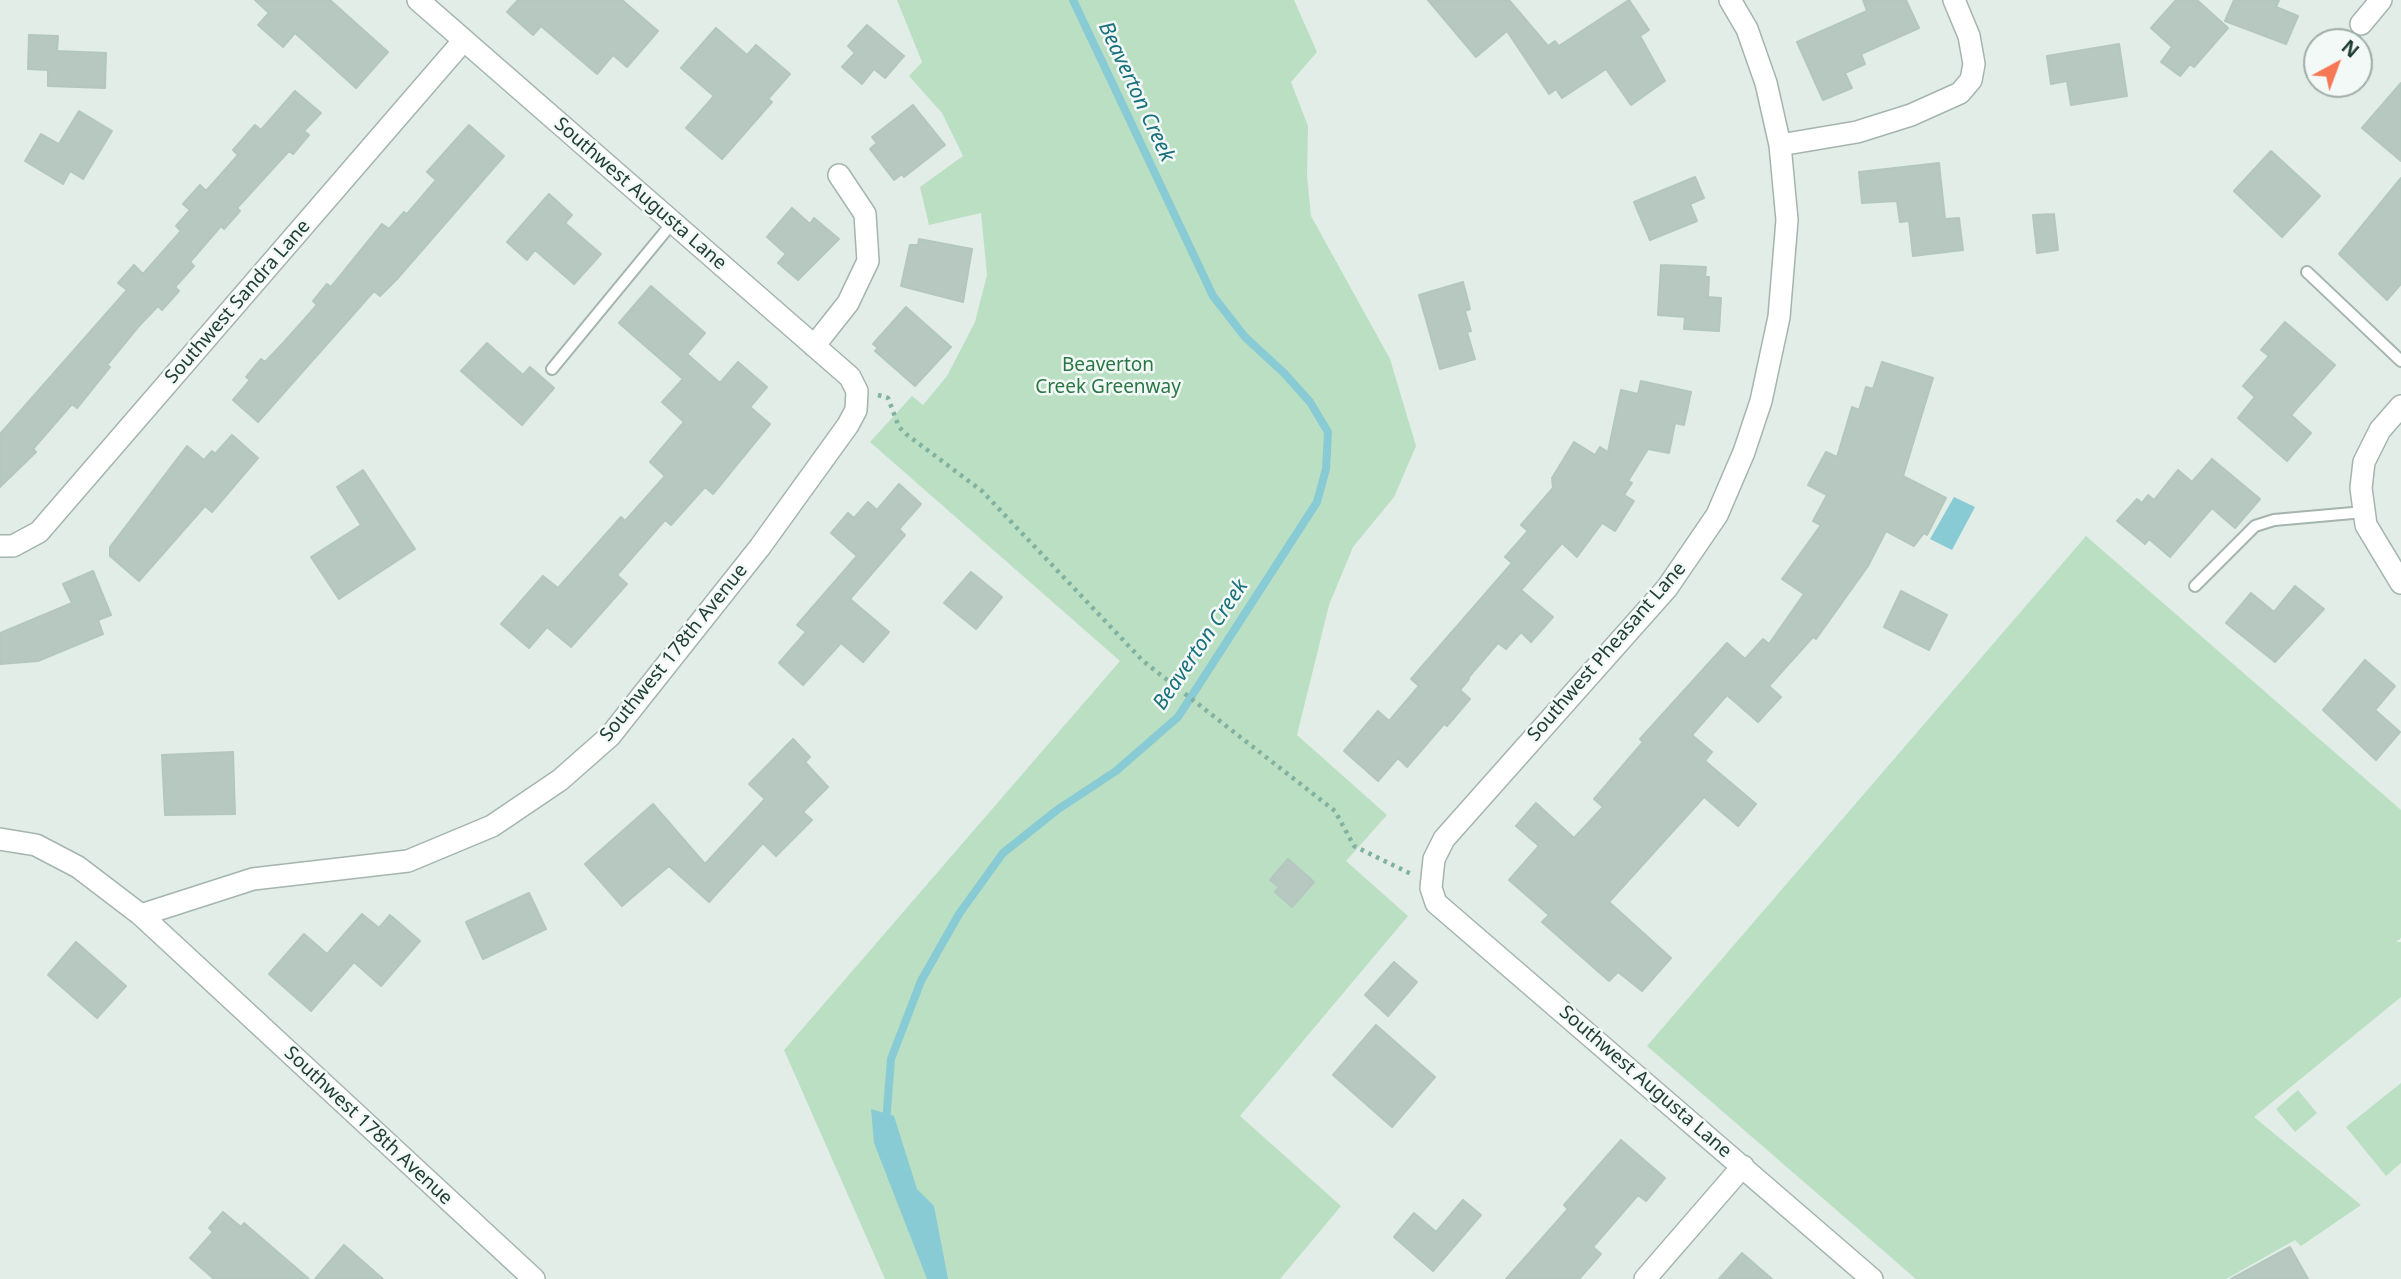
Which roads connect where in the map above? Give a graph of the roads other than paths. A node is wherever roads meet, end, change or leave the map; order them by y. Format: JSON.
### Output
{"nodes":[{"id":1,"x":418,"y":0,"type":"edge"},
{"id":2,"x":1730,"y":0,"type":"edge"},
{"id":3,"x":1954,"y":0,"type":"edge"},
{"id":4,"x":2381,"y":0,"type":"edge"},
{"id":5,"x":2361,"y":24,"type":"dead end"},
{"id":6,"x":464,"y":40,"type":"junction"},
{"id":7,"x":1780,"y":145,"type":"junction"},
{"id":8,"x":839,"y":176,"type":"dead end"},
{"id":9,"x":673,"y":222,"type":"junction"},
{"id":10,"x":2307,"y":272,"type":"dead end"},
{"id":11,"x":814,"y":345,"type":"junction"},
{"id":12,"x":2401,"y":361,"type":"edge"},
{"id":13,"x":552,"y":369,"type":"dead end"},
{"id":14,"x":856,"y":391,"type":"joint"},
{"id":15,"x":2401,"y":406,"type":"edge"},
{"id":16,"x":2364,"y":512,"type":"junction"},
{"id":17,"x":0,"y":546,"type":"edge"},
{"id":18,"x":2401,"y":583,"type":"edge"},
{"id":19,"x":2195,"y":586,"type":"dead end"},
{"id":20,"x":0,"y":839,"type":"edge"},
{"id":21,"x":1430,"y":880,"type":"joint"},
{"id":22,"x":141,"y":915,"type":"junction"},
{"id":23,"x":1744,"y":1166,"type":"junction"},
{"id":24,"x":534,"y":1279,"type":"edge"},
{"id":25,"x":1645,"y":1279,"type":"edge"},
{"id":26,"x":1872,"y":1279,"type":"edge"}],
"edges":[{"from":1,"to":6,"type":"street","name":"Southwest Augusta Lane"},
{"from":2,"to":7,"type":"street","name":"Southwest Pheasant Lane"},
{"from":3,"to":7,"type":"street"},
{"from":4,"to":5,"type":"street"},
{"from":6,"to":9,"type":"street","name":"Southwest Augusta Lane"},
{"from":6,"to":17,"type":"street","name":"Southwest Sandra Lane"},
{"from":7,"to":21,"type":"street","name":"Southwest Pheasant Lane"},
{"from":8,"to":11,"type":"street"},
{"from":9,"to":11,"type":"street","name":"Southwest Augusta Lane"},
{"from":9,"to":13,"type":"lane"},
{"from":10,"to":12,"type":"lane"},
{"from":11,"to":14,"type":"street","name":"Southwest Augusta Lane"},
{"from":14,"to":22,"type":"street","name":"Southwest 178th Avenue"},
{"from":15,"to":16,"type":"street"},
{"from":16,"to":18,"type":"street"},
{"from":16,"to":19,"type":"lane"},
{"from":20,"to":22,"type":"street","name":"Southwest 178th Avenue"},
{"from":21,"to":23,"type":"street","name":"Southwest Augusta Lane"},
{"from":22,"to":24,"type":"street","name":"Southwest 178th Avenue"},
{"from":23,"to":25,"type":"street"},
{"from":23,"to":26,"type":"street","name":"Southwest Augusta Lane"}]}
